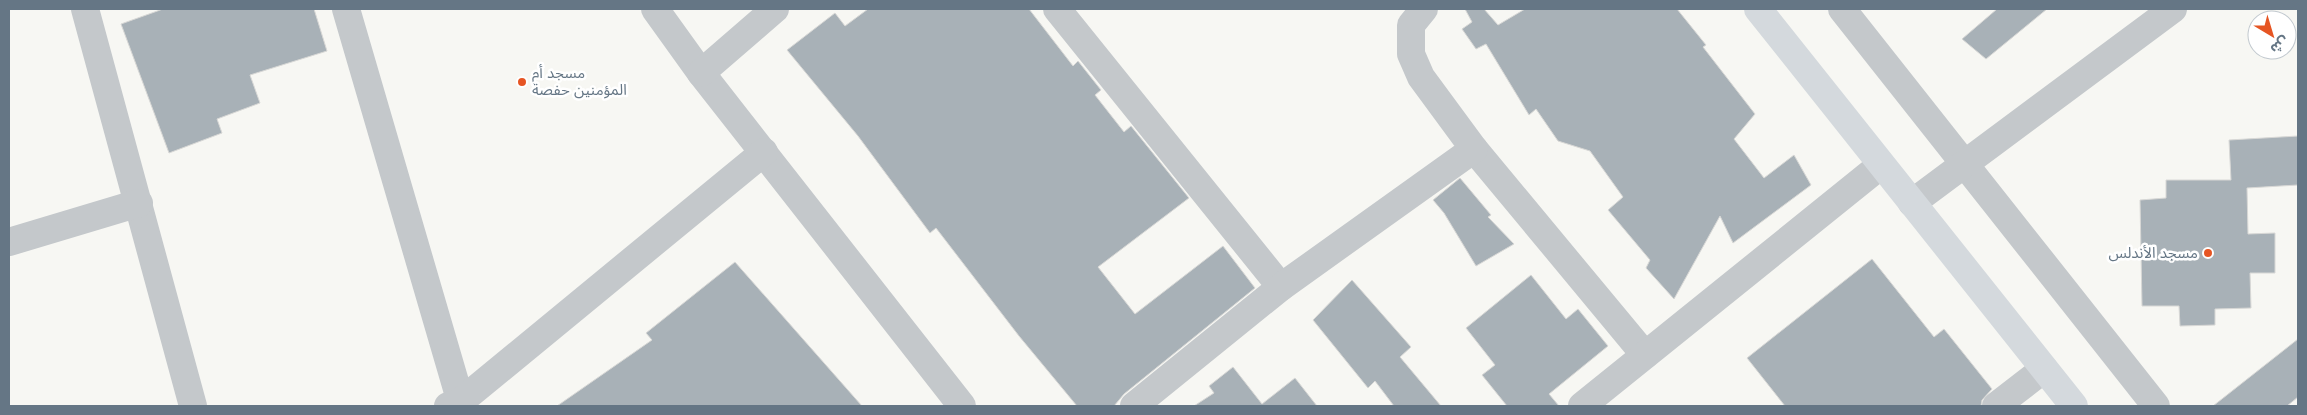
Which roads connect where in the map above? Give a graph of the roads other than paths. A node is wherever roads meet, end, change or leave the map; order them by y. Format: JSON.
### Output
{"nodes":[{"id":1,"x":85,"y":9,"type":"edge"},
{"id":2,"x":346,"y":9,"type":"edge"},
{"id":3,"x":655,"y":9,"type":"edge"},
{"id":4,"x":775,"y":9,"type":"edge"},
{"id":5,"x":1057,"y":9,"type":"edge"},
{"id":6,"x":1424,"y":9,"type":"edge"},
{"id":7,"x":1758,"y":9,"type":"edge"},
{"id":8,"x":1842,"y":9,"type":"edge"},
{"id":9,"x":2173,"y":9,"type":"edge"},
{"id":10,"x":701,"y":73,"type":"junction"},
{"id":11,"x":1474,"y":149,"type":"junction"},
{"id":12,"x":764,"y":152,"type":"junction"},
{"id":13,"x":1964,"y":162,"type":"junction"},
{"id":14,"x":1881,"y":165,"type":"junction"},
{"id":15,"x":139,"y":203,"type":"junction"},
{"id":16,"x":1912,"y":203,"type":"junction"},
{"id":17,"x":9,"y":242,"type":"edge"},
{"id":18,"x":1281,"y":287,"type":"junction"},
{"id":19,"x":1645,"y":355,"type":"junction"},
{"id":20,"x":2044,"y":369,"type":"junction"},
{"id":21,"x":456,"y":405,"type":"edge"},
{"id":22,"x":194,"y":406,"type":"edge"},
{"id":23,"x":962,"y":406,"type":"edge"},
{"id":24,"x":1134,"y":406,"type":"edge"},
{"id":25,"x":1582,"y":406,"type":"edge"},
{"id":26,"x":1996,"y":406,"type":"edge"},
{"id":27,"x":2074,"y":406,"type":"edge"},
{"id":28,"x":2156,"y":406,"type":"edge"}],
"edges":[{"from":1,"to":15,"type":"street"},
{"from":2,"to":21,"type":"street"},
{"from":3,"to":10,"type":"street"},
{"from":4,"to":10,"type":"street"},
{"from":5,"to":18,"type":"street"},
{"from":6,"to":11,"type":"street"},
{"from":7,"to":14,"type":"main road"},
{"from":8,"to":13,"type":"street"},
{"from":9,"to":13,"type":"street"},
{"from":10,"to":12,"type":"street"},
{"from":11,"to":18,"type":"street"},
{"from":11,"to":19,"type":"street"},
{"from":12,"to":21,"type":"street"},
{"from":12,"to":23,"type":"street"},
{"from":13,"to":16,"type":"street"},
{"from":13,"to":28,"type":"street"},
{"from":14,"to":16,"type":"main road"},
{"from":14,"to":19,"type":"street"},
{"from":15,"to":17,"type":"street"},
{"from":15,"to":22,"type":"street"},
{"from":16,"to":20,"type":"main road"},
{"from":18,"to":24,"type":"street"},
{"from":19,"to":25,"type":"street"},
{"from":20,"to":26,"type":"street"},
{"from":20,"to":27,"type":"main road"}]}
